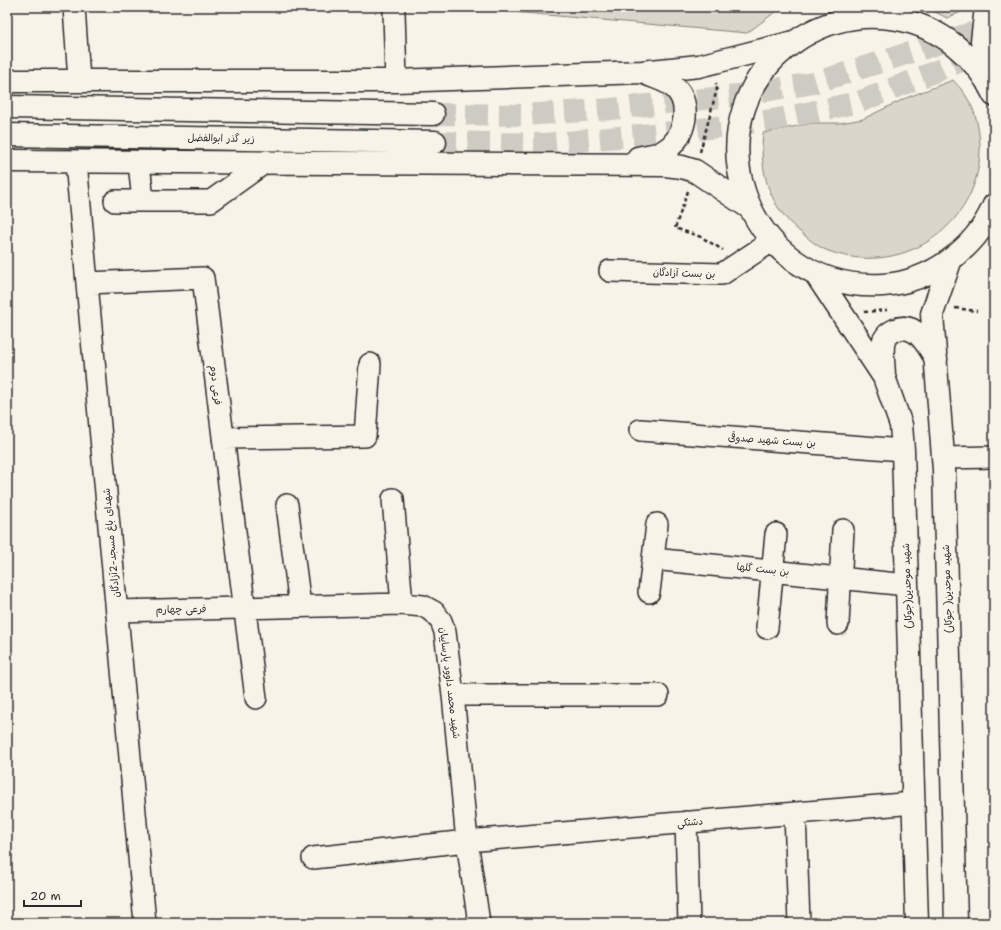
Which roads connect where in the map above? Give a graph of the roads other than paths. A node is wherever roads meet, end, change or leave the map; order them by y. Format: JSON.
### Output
{"nodes":[{"id":1,"x":74,"y":7,"type":"edge"},
{"id":2,"x":986,"y":7,"type":"edge"},
{"id":3,"x":394,"y":12,"type":"dead end"},
{"id":4,"x":858,"y":13,"type":"edge"},
{"id":5,"x":794,"y":42,"type":"junction"},
{"id":6,"x":642,"y":72,"type":"junction"},
{"id":7,"x":79,"y":80,"type":"junction"},
{"id":8,"x":7,"y":81,"type":"edge"},
{"id":9,"x":396,"y":82,"type":"junction"},
{"id":10,"x":994,"y":89,"type":"edge"},
{"id":11,"x":994,"y":95,"type":"edge"},
{"id":12,"x":7,"y":107,"type":"edge"},
{"id":13,"x":433,"y":114,"type":"tunnel mouth"},
{"id":14,"x":7,"y":135,"type":"edge"},
{"id":15,"x":435,"y":142,"type":"tunnel mouth"},
{"id":16,"x":267,"y":161,"type":"junction"},
{"id":17,"x":7,"y":162,"type":"edge"},
{"id":18,"x":76,"y":162,"type":"junction"},
{"id":19,"x":139,"y":163,"type":"junction"},
{"id":20,"x":615,"y":164,"type":"junction"},
{"id":21,"x":142,"y":201,"type":"junction"},
{"id":22,"x":115,"y":202,"type":"dead end"},
{"id":23,"x":994,"y":205,"type":"edge"},
{"id":24,"x":750,"y":208,"type":"junction"},
{"id":25,"x":772,"y":241,"type":"junction"},
{"id":26,"x":951,"y":259,"type":"junction"},
{"id":27,"x":610,"y":271,"type":"dead end"},
{"id":28,"x":815,"y":273,"type":"junction"},
{"id":29,"x":87,"y":283,"type":"junction"},
{"id":30,"x":936,"y":359,"type":"junction"},
{"id":31,"x":370,"y":364,"type":"dead end"},
{"id":32,"x":884,"y":377,"type":"junction"},
{"id":33,"x":640,"y":430,"type":"dead end"},
{"id":34,"x":223,"y":438,"type":"junction"},
{"id":35,"x":903,"y":450,"type":"junction"},
{"id":36,"x":994,"y":457,"type":"edge"},
{"id":37,"x":943,"y":458,"type":"junction"},
{"id":38,"x":393,"y":499,"type":"dead end"},
{"id":39,"x":287,"y":505,"type":"dead end"},
{"id":40,"x":657,"y":524,"type":"dead end"},
{"id":41,"x":843,"y":530,"type":"dead end"},
{"id":42,"x":776,"y":534,"type":"dead end"},
{"id":43,"x":653,"y":559,"type":"junction"},
{"id":44,"x":773,"y":570,"type":"junction"},
{"id":45,"x":840,"y":578,"type":"junction"},
{"id":46,"x":907,"y":585,"type":"junction"},
{"id":47,"x":648,"y":592,"type":"dead end"},
{"id":48,"x":402,"y":604,"type":"junction"},
{"id":49,"x":300,"y":606,"type":"junction"},
{"id":50,"x":245,"y":607,"type":"junction"},
{"id":51,"x":117,"y":611,"type":"junction"},
{"id":52,"x":838,"y":624,"type":"dead end"},
{"id":53,"x":767,"y":628,"type":"dead end"},
{"id":54,"x":453,"y":695,"type":"junction"},
{"id":55,"x":658,"y":695,"type":"dead end"},
{"id":56,"x":256,"y":698,"type":"dead end"},
{"id":57,"x":914,"y":803,"type":"junction"},
{"id":58,"x":795,"y":813,"type":"junction"},
{"id":59,"x":686,"y":822,"type":"junction"},
{"id":60,"x":467,"y":841,"type":"junction"},
{"id":61,"x":312,"y":858,"type":"dead end"},
{"id":62,"x":145,"y":923,"type":"edge"},
{"id":63,"x":479,"y":923,"type":"edge"},
{"id":64,"x":689,"y":923,"type":"edge"},
{"id":65,"x":799,"y":923,"type":"edge"},
{"id":66,"x":917,"y":923,"type":"edge"},
{"id":67,"x":956,"y":923,"type":"edge"}],
"edges":[{"from":1,"to":7,"type":"street"},
{"from":2,"to":10,"type":"main road"},
{"from":3,"to":9,"type":"street"},
{"from":4,"to":5,"type":"main road"},
{"from":4,"to":11,"type":"main road"},
{"from":5,"to":6,"type":"main road"},
{"from":5,"to":24,"type":"main road"},
{"from":6,"to":9,"type":"main road"},
{"from":6,"to":20,"type":"main road"},
{"from":7,"to":8,"type":"main road"},
{"from":7,"to":9,"type":"main road"},
{"from":12,"to":13,"type":"main road"},
{"from":14,"to":15,"type":"main road","name":"زیر گذر ابوالفضل"},
{"from":16,"to":19,"type":"main road"},
{"from":16,"to":20,"type":"main road"},
{"from":16,"to":21,"type":"street"},
{"from":17,"to":18,"type":"main road"},
{"from":18,"to":19,"type":"main road"},
{"from":18,"to":29,"type":"street","name":"شهدای‌ باغ مسجد-2آزادگان"},
{"from":19,"to":21,"type":"street"},
{"from":20,"to":24,"type":"main road"},
{"from":21,"to":22,"type":"street"},
{"from":23,"to":26,"type":"main road"},
{"from":24,"to":25,"type":"main road"},
{"from":25,"to":27,"type":"street","name":"بن بست آزادگان"},
{"from":25,"to":28,"type":"main road"},
{"from":26,"to":28,"type":"main road"},
{"from":26,"to":30,"type":"main road","name":"شهید موحدین( جوکار)"},
{"from":28,"to":32,"type":"main road","name":"شهید موحدین(جوکار)"},
{"from":29,"to":34,"type":"street","name":"فرعی دوم"},
{"from":29,"to":51,"type":"street","name":"شهدای‌ باغ مسجد-2آزادگان"},
{"from":30,"to":32,"type":"main road"},
{"from":30,"to":37,"type":"main road","name":"شهید موحدین( جوکار)"},
{"from":31,"to":34,"type":"street"},
{"from":32,"to":35,"type":"main road","name":"شهید موحدین(جوکار)"},
{"from":33,"to":35,"type":"street","name":"بن بست شهید صدوقی"},
{"from":34,"to":50,"type":"street","name":"فرعی دوم"},
{"from":35,"to":46,"type":"main road","name":"شهید موحدین(جوکار)"},
{"from":36,"to":37,"type":"street"},
{"from":37,"to":67,"type":"main road","name":"شهید موحدین( جوکار)"},
{"from":38,"to":48,"type":"street"},
{"from":39,"to":49,"type":"street"},
{"from":40,"to":43,"type":"street"},
{"from":41,"to":45,"type":"street"},
{"from":42,"to":44,"type":"street"},
{"from":43,"to":44,"type":"street","name":"بن بست گلها"},
{"from":43,"to":47,"type":"street"},
{"from":44,"to":45,"type":"street","name":"بن بست گلها"},
{"from":44,"to":53,"type":"street"},
{"from":45,"to":46,"type":"street","name":"بن بست گلها"},
{"from":45,"to":52,"type":"street"},
{"from":46,"to":57,"type":"main road","name":"شهید موحدین(جوکار)"},
{"from":48,"to":49,"type":"street","name":"شهید محمد داوود پارساییان"},
{"from":48,"to":54,"type":"street","name":"شهید محمد داوود پارساییان"},
{"from":49,"to":50,"type":"street","name":"شهید محمد داوود پارساییان"},
{"from":50,"to":51,"type":"street","name":"فرعی چهارم"},
{"from":50,"to":56,"type":"street","name":"فرعی دوم"},
{"from":51,"to":62,"type":"street","name":"شهدای‌ باغ مسجد-2آزادگان"},
{"from":54,"to":55,"type":"street"},
{"from":54,"to":60,"type":"street","name":"شهید محمد داوود پارساییان"},
{"from":57,"to":58,"type":"street","name":"دشتکی"},
{"from":57,"to":66,"type":"main road","name":"شهید موحدین(جوکار)"},
{"from":58,"to":59,"type":"street","name":"دشتکی"},
{"from":58,"to":65,"type":"street"},
{"from":59,"to":60,"type":"street","name":"دشتکی"},
{"from":59,"to":64,"type":"street"},
{"from":60,"to":61,"type":"street","name":"دشتکی"},
{"from":60,"to":63,"type":"street","name":"شهید محمد داوود پارساییان"}]}
